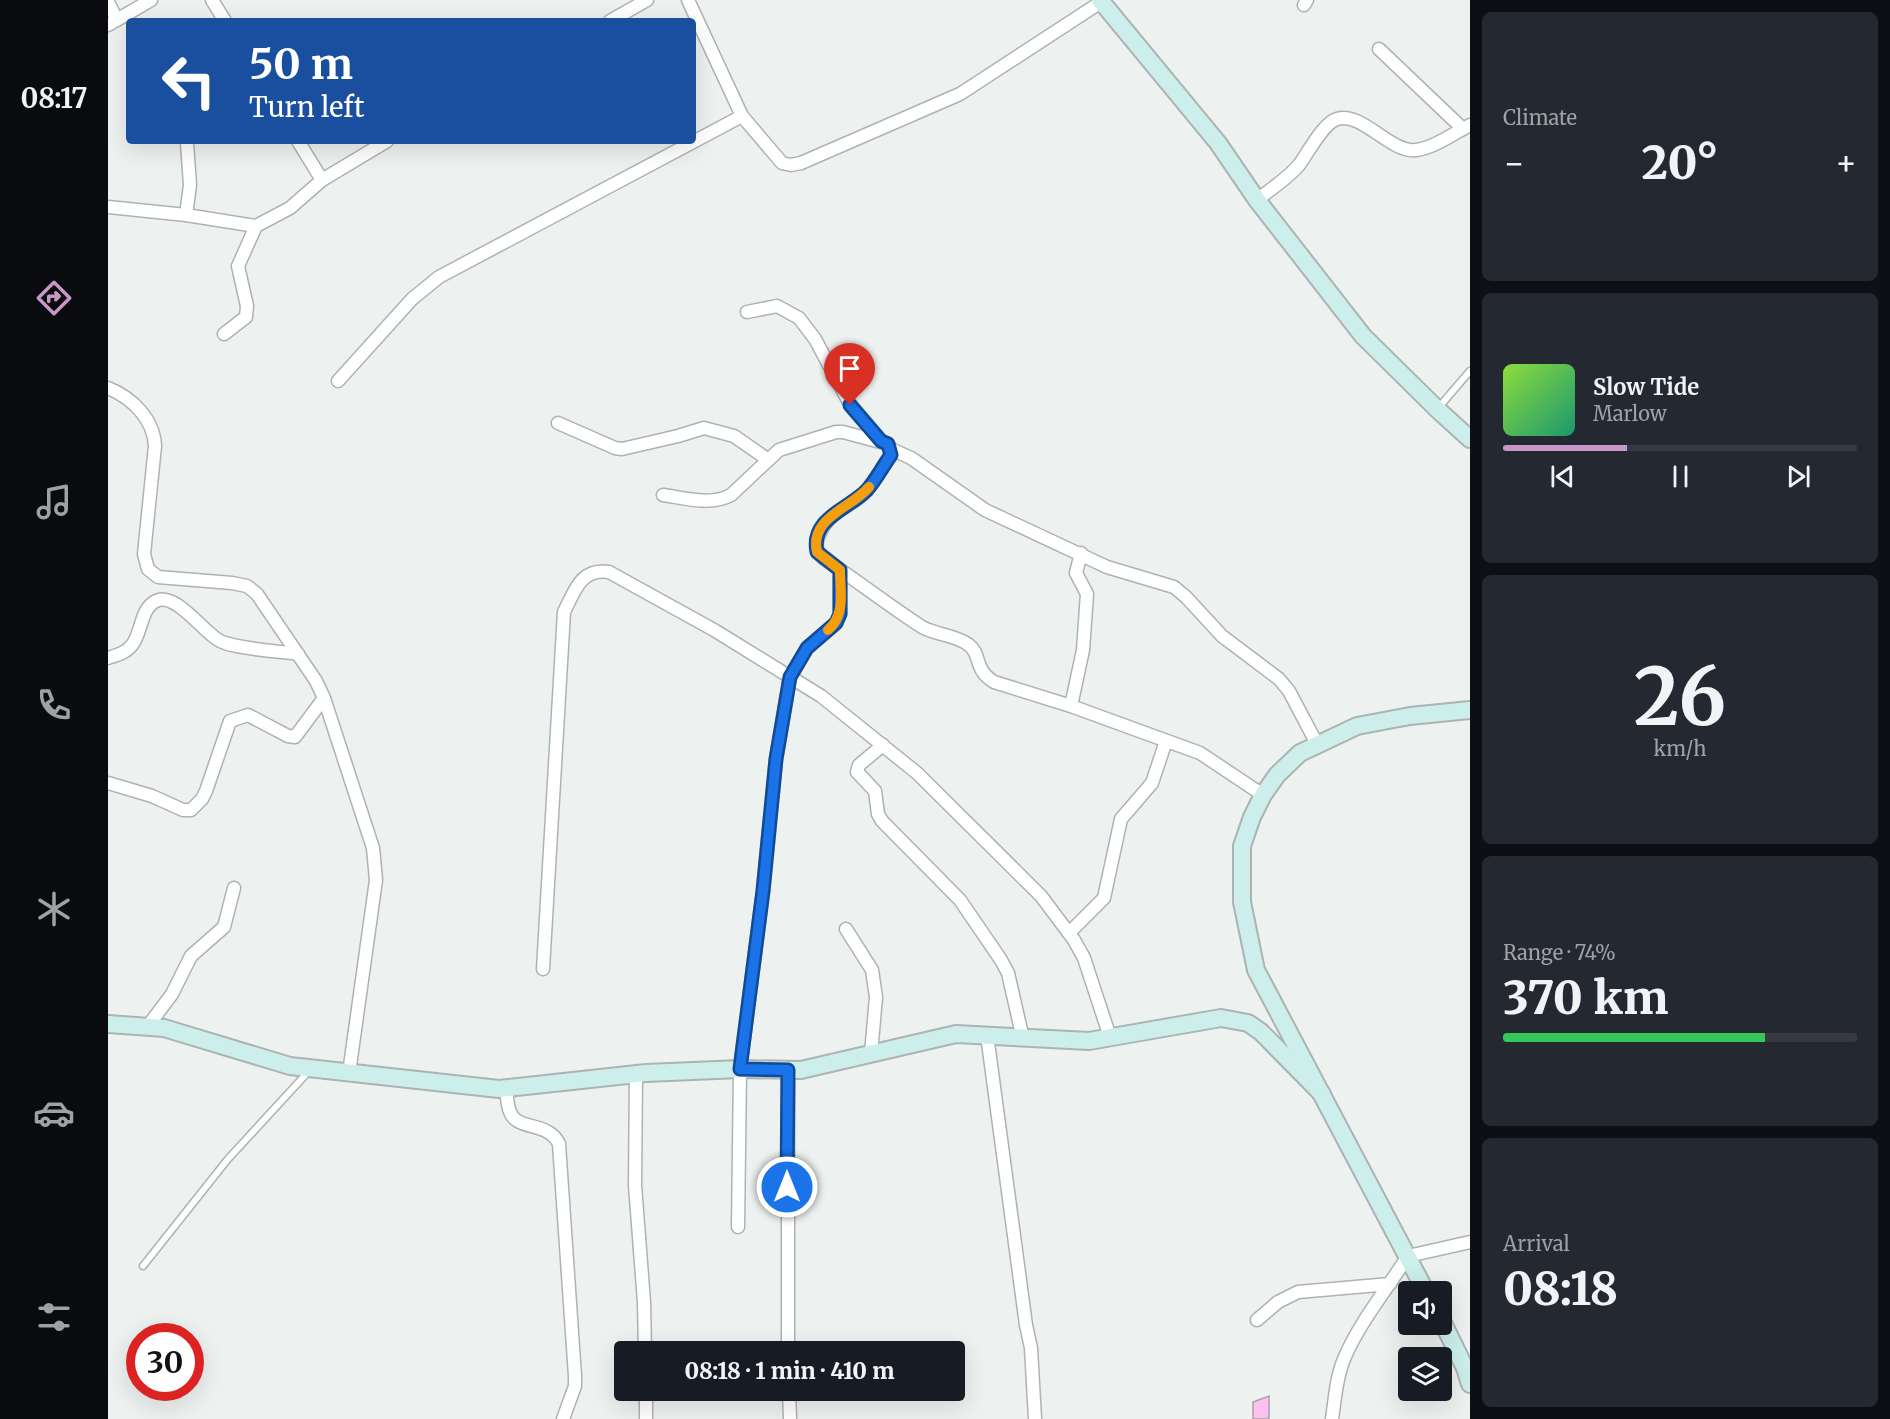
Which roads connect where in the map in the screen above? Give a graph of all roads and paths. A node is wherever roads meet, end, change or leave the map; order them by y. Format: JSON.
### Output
{"nodes":[{"id":1,"x":151,"y":0,"type":"edge"},
{"id":2,"x":212,"y":0,"type":"edge"},
{"id":3,"x":647,"y":0,"type":"edge"},
{"id":4,"x":688,"y":0,"type":"edge"},
{"id":5,"x":1100,"y":1,"type":"edge"},
{"id":6,"x":108,"y":2,"type":"edge"},
{"id":7,"x":223,"y":18,"type":"edge"},
{"id":8,"x":615,"y":18,"type":"edge"},
{"id":9,"x":112,"y":22,"type":"edge"},
{"id":10,"x":1379,"y":49,"type":"dead end"},
{"id":11,"x":742,"y":116,"type":"junction"},
{"id":12,"x":1467,"y":127,"type":"edge"},
{"id":13,"x":696,"y":140,"type":"edge"},
{"id":14,"x":187,"y":144,"type":"edge"},
{"id":15,"x":300,"y":144,"type":"edge"},
{"id":16,"x":382,"y":144,"type":"edge"},
{"id":17,"x":689,"y":144,"type":"edge"},
{"id":18,"x":322,"y":180,"type":"junction"},
{"id":19,"x":1257,"y":200,"type":"junction"},
{"id":20,"x":108,"y":207,"type":"edge"},
{"id":21,"x":186,"y":215,"type":"junction"},
{"id":22,"x":256,"y":226,"type":"junction"},
{"id":23,"x":747,"y":312,"type":"dead end"},
{"id":24,"x":224,"y":334,"type":"dead end"},
{"id":25,"x":1470,"y":371,"type":"edge"},
{"id":26,"x":338,"y":381,"type":"dead end"},
{"id":27,"x":108,"y":388,"type":"edge"},
{"id":28,"x":1437,"y":409,"type":"junction"},
{"id":29,"x":558,"y":423,"type":"dead end"},
{"id":30,"x":1470,"y":439,"type":"edge"},
{"id":31,"x":886,"y":445,"type":"junction"},
{"id":32,"x":767,"y":459,"type":"junction"},
{"id":33,"x":663,"y":495,"type":"dead end"},
{"id":34,"x":1081,"y":553,"type":"junction"},
{"id":35,"x":840,"y":570,"type":"junction"},
{"id":36,"x":298,"y":654,"type":"junction"},
{"id":37,"x":108,"y":658,"type":"edge"},
{"id":38,"x":790,"y":677,"type":"junction"},
{"id":39,"x":324,"y":698,"type":"junction"},
{"id":40,"x":1071,"y":706,"type":"junction"},
{"id":41,"x":1470,"y":710,"type":"edge"},
{"id":42,"x":1167,"y":741,"type":"junction"},
{"id":43,"x":1317,"y":744,"type":"junction"},
{"id":44,"x":883,"y":745,"type":"junction"},
{"id":45,"x":108,"y":783,"type":"edge"},
{"id":46,"x":1263,"y":795,"type":"junction"},
{"id":47,"x":234,"y":888,"type":"dead end"},
{"id":48,"x":846,"y":929,"type":"dead end"},
{"id":49,"x":1069,"y":933,"type":"junction"},
{"id":50,"x":543,"y":969,"type":"dead end"},
{"id":51,"x":108,"y":1024,"type":"edge"},
{"id":52,"x":148,"y":1026,"type":"junction"},
{"id":53,"x":987,"y":1035,"type":"junction"},
{"id":54,"x":1110,"y":1037,"type":"junction"},
{"id":55,"x":1023,"y":1039,"type":"junction"},
{"id":56,"x":871,"y":1054,"type":"junction"},
{"id":57,"x":312,"y":1069,"type":"junction"},
{"id":58,"x":740,"y":1069,"type":"junction"},
{"id":59,"x":788,"y":1070,"type":"junction"},
{"id":60,"x":349,"y":1073,"type":"junction"},
{"id":61,"x":636,"y":1074,"type":"junction"},
{"id":62,"x":506,"y":1088,"type":"junction"},
{"id":63,"x":1322,"y":1094,"type":"junction"},
{"id":64,"x":738,"y":1227,"type":"dead end"},
{"id":65,"x":1469,"y":1243,"type":"edge"},
{"id":66,"x":1408,"y":1256,"type":"junction"},
{"id":67,"x":143,"y":1266,"type":"dead end"},
{"id":68,"x":1420,"y":1281,"type":"edge"},
{"id":69,"x":1390,"y":1284,"type":"junction"},
{"id":70,"x":1257,"y":1320,"type":"dead end"},
{"id":71,"x":1449,"y":1335,"type":"edge"},
{"id":72,"x":644,"y":1341,"type":"edge"},
{"id":73,"x":788,"y":1341,"type":"edge"},
{"id":74,"x":1470,"y":1384,"type":"edge"},
{"id":75,"x":646,"y":1401,"type":"edge"},
{"id":76,"x":789,"y":1401,"type":"edge"},
{"id":77,"x":562,"y":1419,"type":"edge"},
{"id":78,"x":646,"y":1419,"type":"edge"},
{"id":79,"x":790,"y":1419,"type":"edge"},
{"id":80,"x":1035,"y":1419,"type":"edge"},
{"id":81,"x":1332,"y":1419,"type":"edge"}],
"edges":[{"from":1,"to":9,"type":"street"},
{"from":2,"to":7,"type":"street"},
{"from":3,"to":8,"type":"street"},
{"from":4,"to":11,"type":"street"},
{"from":5,"to":11,"type":"street"},
{"from":5,"to":19,"type":"main road"},
{"from":6,"to":9,"type":"street"},
{"from":10,"to":12,"type":"street"},
{"from":11,"to":13,"type":"street"},
{"from":12,"to":19,"type":"street"},
{"from":14,"to":21,"type":"street"},
{"from":15,"to":18,"type":"street"},
{"from":16,"to":18,"type":"street"},
{"from":17,"to":26,"type":"street"},
{"from":18,"to":22,"type":"street"},
{"from":19,"to":28,"type":"main road"},
{"from":20,"to":21,"type":"street"},
{"from":21,"to":22,"type":"street"},
{"from":22,"to":24,"type":"street"},
{"from":23,"to":31,"type":"street"},
{"from":25,"to":28,"type":"lane"},
{"from":27,"to":36,"type":"street"},
{"from":28,"to":30,"type":"main road"},
{"from":29,"to":32,"type":"street"},
{"from":31,"to":32,"type":"street"},
{"from":31,"to":34,"type":"street"},
{"from":31,"to":35,"type":"street"},
{"from":32,"to":33,"type":"street"},
{"from":34,"to":40,"type":"street"},
{"from":34,"to":43,"type":"street"},
{"from":35,"to":38,"type":"street"},
{"from":35,"to":40,"type":"street"},
{"from":36,"to":37,"type":"street"},
{"from":36,"to":39,"type":"street"},
{"from":38,"to":44,"type":"street"},
{"from":38,"to":50,"type":"street"},
{"from":38,"to":58,"type":"street"},
{"from":39,"to":45,"type":"street"},
{"from":39,"to":60,"type":"street"},
{"from":40,"to":42,"type":"street"},
{"from":41,"to":43,"type":"main road"},
{"from":42,"to":46,"type":"street"},
{"from":42,"to":49,"type":"street"},
{"from":43,"to":46,"type":"main road"},
{"from":44,"to":49,"type":"street"},
{"from":44,"to":55,"type":"street"},
{"from":46,"to":63,"type":"main road"},
{"from":47,"to":52,"type":"street"},
{"from":48,"to":56,"type":"street"},
{"from":49,"to":54,"type":"street"},
{"from":51,"to":52,"type":"main road"},
{"from":52,"to":57,"type":"main road"},
{"from":53,"to":55,"type":"main road"},
{"from":53,"to":56,"type":"main road"},
{"from":53,"to":80,"type":"street"},
{"from":54,"to":55,"type":"main road"},
{"from":54,"to":63,"type":"main road"},
{"from":56,"to":59,"type":"main road"},
{"from":57,"to":60,"type":"main road"},
{"from":57,"to":67,"type":"lane"},
{"from":58,"to":59,"type":"main road"},
{"from":58,"to":61,"type":"main road"},
{"from":58,"to":64,"type":"street"},
{"from":59,"to":73,"type":"street"},
{"from":60,"to":62,"type":"main road"},
{"from":61,"to":62,"type":"main road"},
{"from":61,"to":72,"type":"street"},
{"from":62,"to":77,"type":"street"},
{"from":63,"to":66,"type":"main road"},
{"from":65,"to":66,"type":"street"},
{"from":66,"to":68,"type":"main road"},
{"from":66,"to":69,"type":"street"},
{"from":69,"to":70,"type":"street"},
{"from":69,"to":81,"type":"street"},
{"from":71,"to":74,"type":"main road"},
{"from":75,"to":78,"type":"street"},
{"from":76,"to":79,"type":"street"}]}
